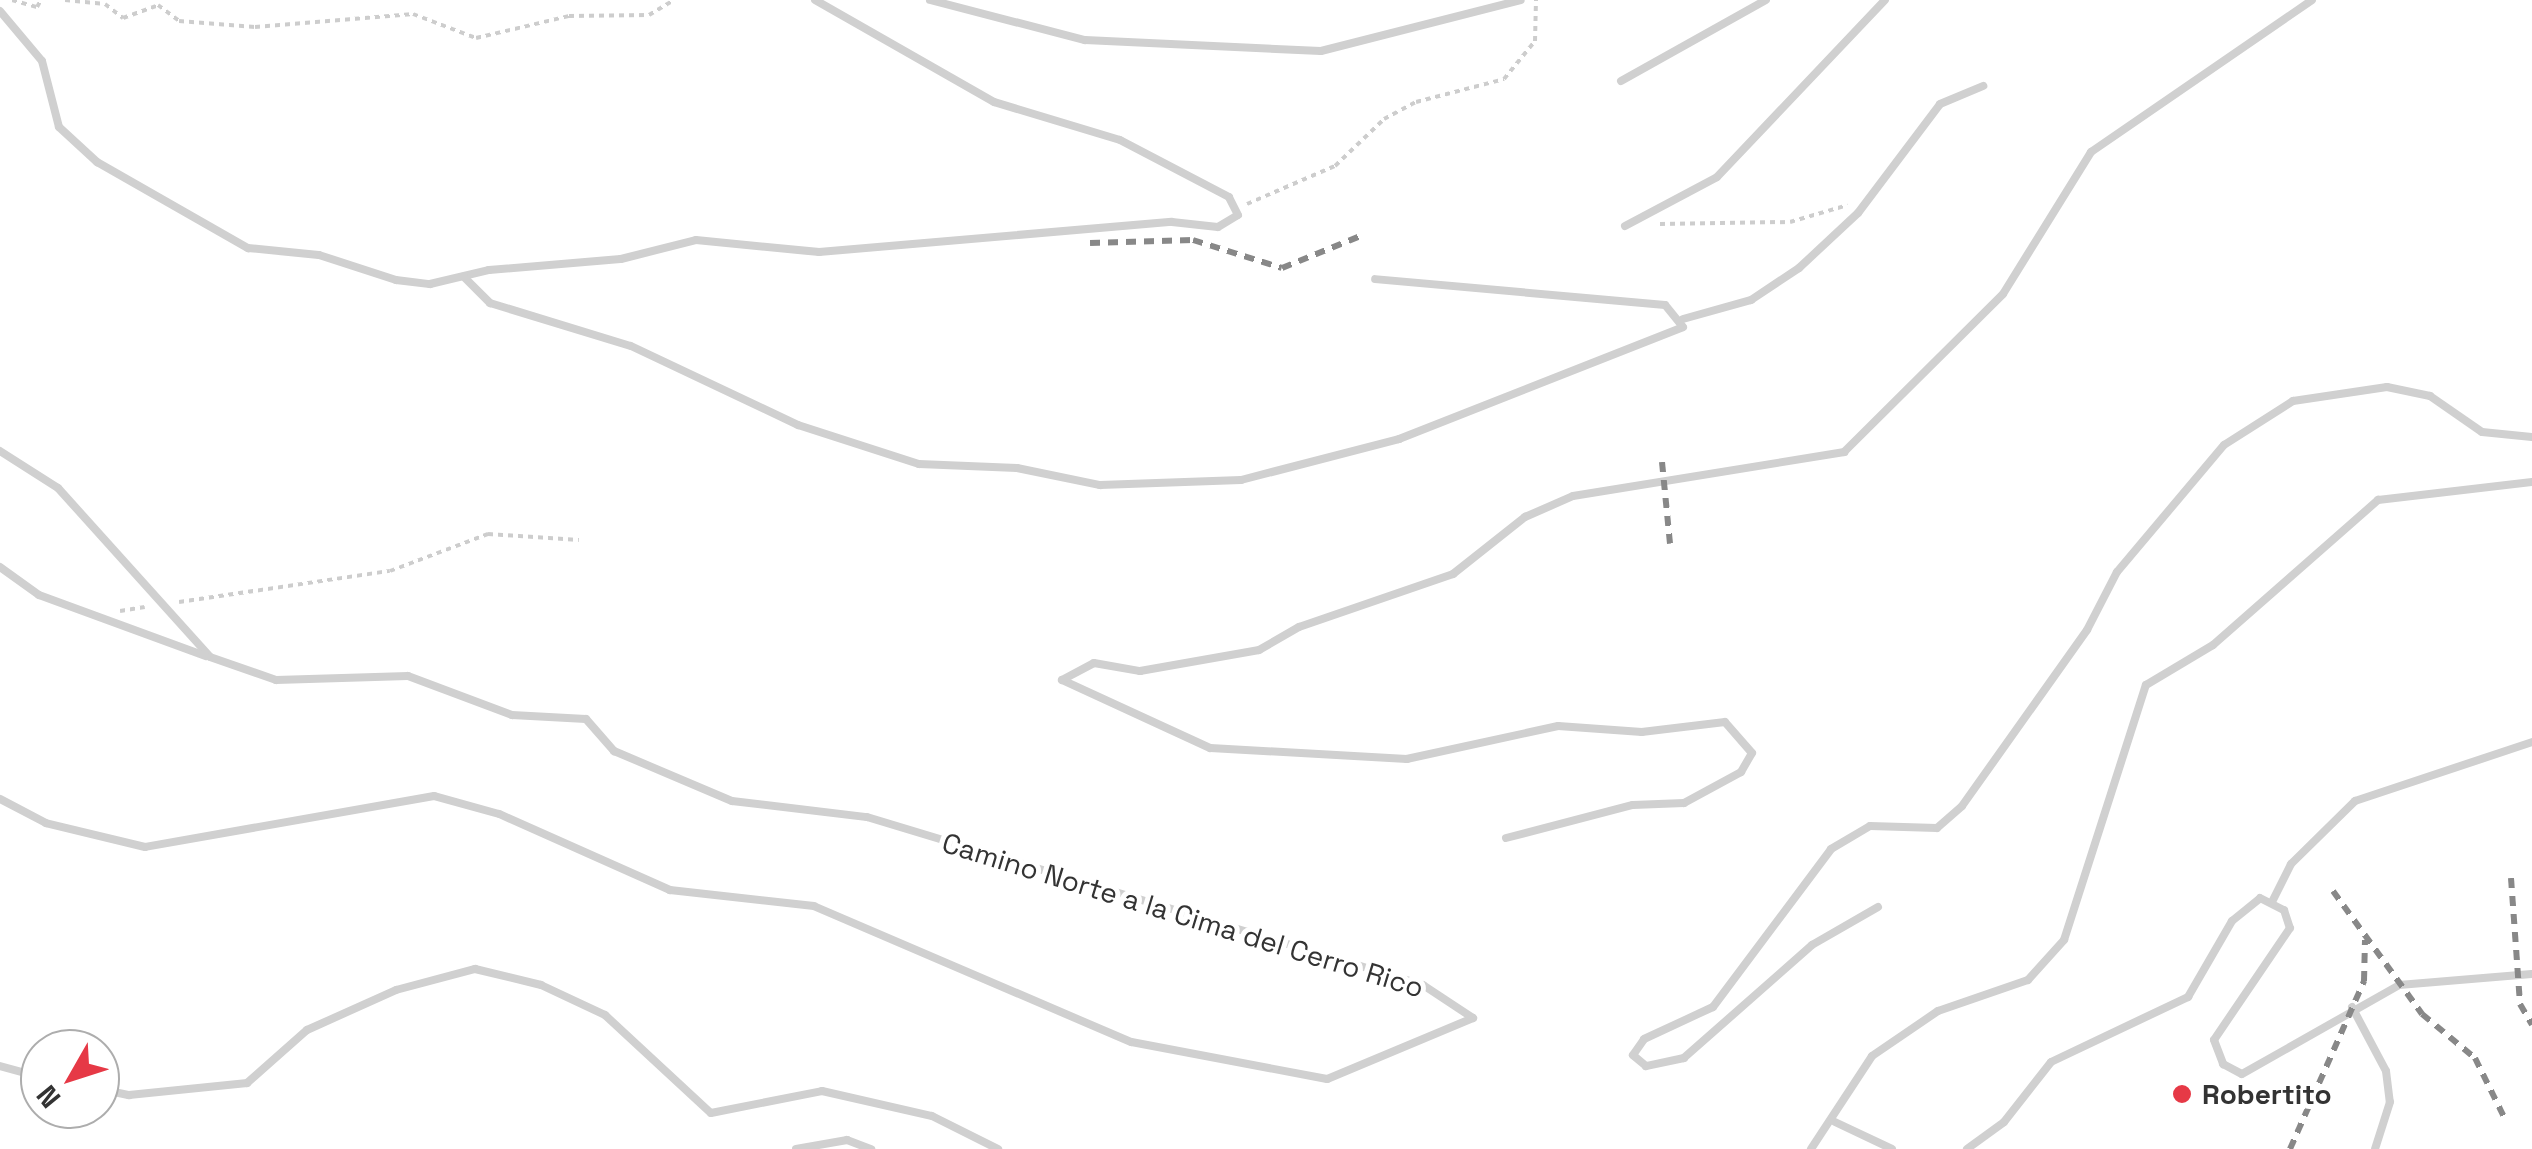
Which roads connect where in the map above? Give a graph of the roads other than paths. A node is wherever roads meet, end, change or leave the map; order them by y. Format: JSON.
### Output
{"nodes":[{"id":1,"x":815,"y":0,"type":"edge"},
{"id":2,"x":930,"y":0,"type":"edge"},
{"id":3,"x":1522,"y":0,"type":"edge"},
{"id":4,"x":1766,"y":0,"type":"edge"},
{"id":5,"x":1885,"y":0,"type":"edge"},
{"id":6,"x":2312,"y":0,"type":"edge"},
{"id":7,"x":0,"y":11,"type":"edge"},
{"id":8,"x":1622,"y":81,"type":"dead end"},
{"id":9,"x":1982,"y":86,"type":"dead end"},
{"id":10,"x":1625,"y":226,"type":"road end"},
{"id":11,"x":464,"y":277,"type":"junction"},
{"id":12,"x":1376,"y":279,"type":"dead end"},
{"id":13,"x":1683,"y":319,"type":"junction"},
{"id":14,"x":2532,"y":437,"type":"edge"},
{"id":15,"x":0,"y":451,"type":"edge"},
{"id":16,"x":2532,"y":482,"type":"edge"},
{"id":17,"x":0,"y":567,"type":"edge"},
{"id":18,"x":210,"y":657,"type":"junction"},
{"id":19,"x":2532,"y":745,"type":"edge"},
{"id":20,"x":0,"y":798,"type":"edge"},
{"id":21,"x":1506,"y":838,"type":"dead end"},
{"id":22,"x":2273,"y":900,"type":"junction"},
{"id":23,"x":1878,"y":908,"type":"dead end"},
{"id":24,"x":2532,"y":974,"type":"edge"},
{"id":25,"x":2352,"y":1007,"type":"junction"},
{"id":26,"x":120,"y":1094,"type":"edge"},
{"id":27,"x":1835,"y":1122,"type":"junction"},
{"id":28,"x":796,"y":1149,"type":"edge"},
{"id":29,"x":870,"y":1149,"type":"edge"},
{"id":30,"x":998,"y":1149,"type":"edge"},
{"id":31,"x":1811,"y":1149,"type":"edge"},
{"id":32,"x":1892,"y":1149,"type":"edge"},
{"id":33,"x":1968,"y":1149,"type":"edge"},
{"id":34,"x":2375,"y":1149,"type":"edge"}],
"edges":[{"from":1,"to":11,"type":"lane"},
{"from":2,"to":3,"type":"lane"},
{"from":4,"to":8,"type":"lane"},
{"from":5,"to":10,"type":"lane"},
{"from":6,"to":21,"type":"lane"},
{"from":7,"to":11,"type":"lane"},
{"from":9,"to":13,"type":"lane"},
{"from":11,"to":13,"type":"lane"},
{"from":12,"to":13,"type":"lane"},
{"from":14,"to":23,"type":"lane"},
{"from":15,"to":18,"type":"lane","name":"Camino Norte a la Cima del Cerro Rico"},
{"from":16,"to":27,"type":"lane"},
{"from":17,"to":18,"type":"lane"},
{"from":18,"to":20,"type":"lane","name":"Camino Norte a la Cima del Cerro Rico"},
{"from":19,"to":22,"type":"lane"},
{"from":22,"to":25,"type":"lane"},
{"from":22,"to":33,"type":"lane"},
{"from":24,"to":25,"type":"lane"},
{"from":25,"to":34,"type":"lane"},
{"from":26,"to":30,"type":"lane"},
{"from":27,"to":31,"type":"lane"},
{"from":27,"to":32,"type":"lane"},
{"from":28,"to":29,"type":"lane"}]}
